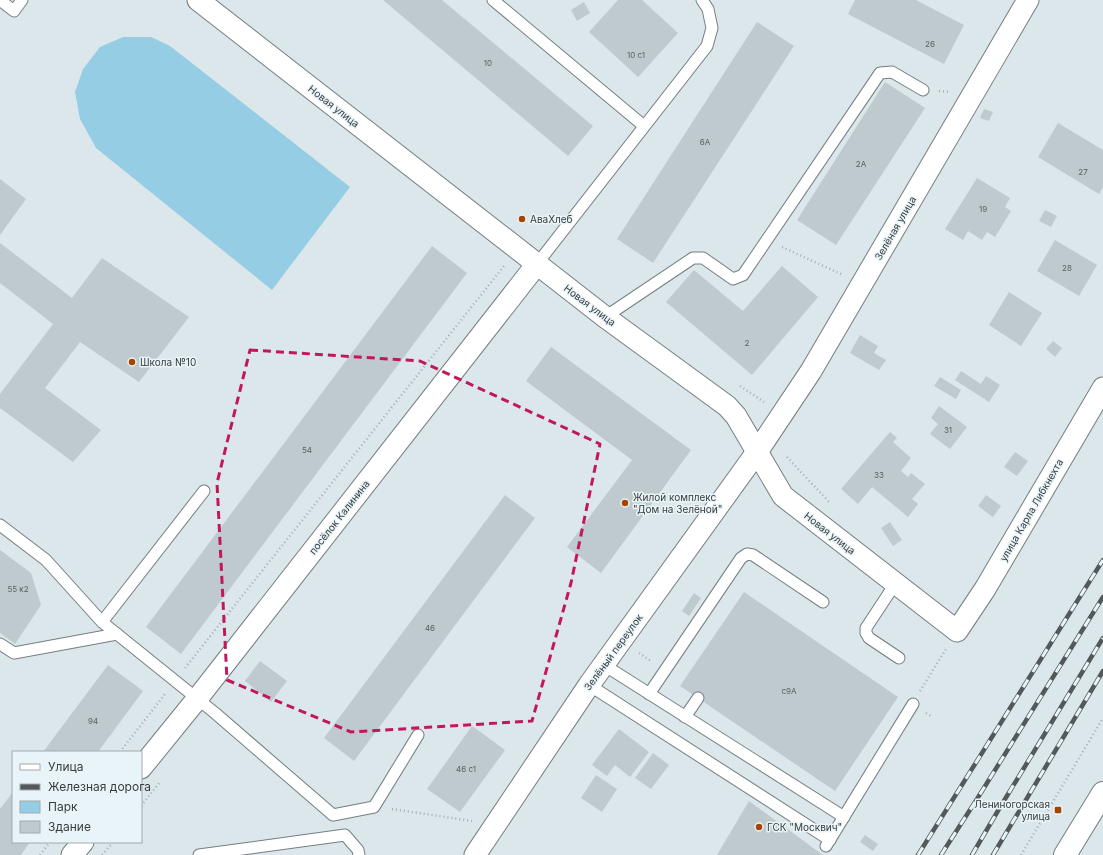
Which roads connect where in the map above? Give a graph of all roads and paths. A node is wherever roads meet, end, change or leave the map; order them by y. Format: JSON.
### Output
{"nodes":[{"id":1,"x":0,"y":0,"type":"edge"},
{"id":2,"x":22,"y":0,"type":"edge"},
{"id":3,"x":198,"y":0,"type":"edge"},
{"id":4,"x":493,"y":0,"type":"edge"},
{"id":5,"x":702,"y":0,"type":"edge"},
{"id":6,"x":1028,"y":0,"type":"edge"},
{"id":7,"x":923,"y":90,"type":"dead end"},
{"id":8,"x":644,"y":126,"type":"junction"},
{"id":9,"x":767,"y":240,"type":"junction"},
{"id":10,"x":518,"y":250,"type":"junction"},
{"id":11,"x":537,"y":264,"type":"junction"},
{"id":12,"x":862,"y":284,"type":"junction"},
{"id":13,"x":605,"y":317,"type":"junction"},
{"id":14,"x":738,"y":385,"type":"dead end"},
{"id":15,"x":1103,"y":388,"type":"edge"},
{"id":16,"x":768,"y":396,"type":"dead end"},
{"id":17,"x":757,"y":452,"type":"junction"},
{"id":18,"x":783,"y":453,"type":"dead end"},
{"id":19,"x":204,"y":491,"type":"dead end"},
{"id":20,"x":832,"y":505,"type":"dead end"},
{"id":21,"x":0,"y":525,"type":"edge"},
{"id":22,"x":895,"y":584,"type":"junction"},
{"id":23,"x":823,"y":602,"type":"dead end"},
{"id":24,"x":102,"y":622,"type":"junction"},
{"id":25,"x":957,"y":631,"type":"junction"},
{"id":26,"x":117,"y":634,"type":"junction"},
{"id":27,"x":621,"y":641,"type":"junction"},
{"id":28,"x":0,"y":644,"type":"edge"},
{"id":29,"x":899,"y":658,"type":"dead end"},
{"id":30,"x":604,"y":665,"type":"junction"},
{"id":31,"x":665,"y":670,"type":"junction"},
{"id":32,"x":174,"y":681,"type":"junction"},
{"id":33,"x":589,"y":686,"type":"junction"},
{"id":34,"x":649,"y":694,"type":"junction"},
{"id":35,"x":698,"y":698,"type":"dead end"},
{"id":36,"x":197,"y":699,"type":"junction"},
{"id":37,"x":912,"y":704,"type":"junction"},
{"id":38,"x":931,"y":716,"type":"dead end"},
{"id":39,"x":685,"y":717,"type":"junction"},
{"id":40,"x":1103,"y":718,"type":"edge"},
{"id":41,"x":418,"y":735,"type":"dead end"},
{"id":42,"x":121,"y":751,"type":"edge"},
{"id":43,"x":142,"y":767,"type":"edge"},
{"id":44,"x":1103,"y":793,"type":"edge"},
{"id":45,"x":374,"y":807,"type":"junction"},
{"id":46,"x":844,"y":817,"type":"junction"},
{"id":47,"x":496,"y":824,"type":"junction"},
{"id":48,"x":49,"y":843,"type":"edge"},
{"id":49,"x":82,"y":843,"type":"edge"},
{"id":50,"x":111,"y":843,"type":"edge"},
{"id":51,"x":40,"y":855,"type":"edge"},
{"id":52,"x":72,"y":855,"type":"edge"},
{"id":53,"x":102,"y":855,"type":"edge"},
{"id":54,"x":199,"y":855,"type":"edge"},
{"id":55,"x":359,"y":855,"type":"edge"},
{"id":56,"x":475,"y":855,"type":"edge"},
{"id":57,"x":1021,"y":855,"type":"edge"},
{"id":58,"x":1065,"y":855,"type":"edge"}],
"edges":[{"from":1,"to":2,"type":"lane"},
{"from":3,"to":10,"type":"street","name":"Новая улица"},
{"from":4,"to":8,"type":"lane"},
{"from":5,"to":8,"type":"lane"},
{"from":6,"to":12,"type":"street","name":"Зелёная улица"},
{"from":7,"to":9,"type":"lane"},
{"from":8,"to":11,"type":"lane"},
{"from":9,"to":12,"type":"path"},
{"from":9,"to":13,"type":"lane"},
{"from":10,"to":11,"type":"street","name":"Новая улица"},
{"from":10,"to":32,"type":"path"},
{"from":11,"to":13,"type":"street","name":"Новая улица"},
{"from":11,"to":36,"type":"street","name":"посёлок Калинина"},
{"from":12,"to":17,"type":"street","name":"Зелёная улица"},
{"from":13,"to":17,"type":"street","name":"Новая улица"},
{"from":14,"to":16,"type":"path"},
{"from":15,"to":25,"type":"street","name":"улица Карла Либкнехта"},
{"from":17,"to":22,"type":"street","name":"Новая улица"},
{"from":17,"to":27,"type":"street","name":"Зелёный переулок"},
{"from":18,"to":20,"type":"path"},
{"from":19,"to":24,"type":"lane"},
{"from":21,"to":24,"type":"lane"},
{"from":22,"to":25,"type":"street","name":"Новая улица"},
{"from":22,"to":29,"type":"lane"},
{"from":23,"to":31,"type":"lane"},
{"from":24,"to":26,"type":"lane"},
{"from":25,"to":37,"type":"path"},
{"from":26,"to":28,"type":"lane"},
{"from":26,"to":32,"type":"lane"},
{"from":27,"to":30,"type":"street","name":"Зелёный переулок"},
{"from":27,"to":31,"type":"path"},
{"from":30,"to":33,"type":"street","name":"Зелёный переулок"},
{"from":30,"to":34,"type":"lane"},
{"from":31,"to":34,"type":"lane"},
{"from":32,"to":36,"type":"lane"},
{"from":32,"to":42,"type":"path"},
{"from":33,"to":46,"type":"lane"},
{"from":33,"to":47,"type":"street","name":"Зелёный переулок"},
{"from":34,"to":39,"type":"lane"},
{"from":35,"to":39,"type":"lane"},
{"from":36,"to":43,"type":"street","name":"посёлок Калинина"},
{"from":36,"to":45,"type":"lane"},
{"from":37,"to":38,"type":"path"},
{"from":37,"to":46,"type":"lane"},
{"from":39,"to":46,"type":"lane"},
{"from":40,"to":57,"type":"path"},
{"from":41,"to":45,"type":"lane"},
{"from":44,"to":58,"type":"street"},
{"from":45,"to":47,"type":"path"},
{"from":47,"to":56,"type":"street","name":"Зелёный переулок"},
{"from":48,"to":51,"type":"path"},
{"from":49,"to":52,"type":"street"},
{"from":50,"to":53,"type":"path"},
{"from":54,"to":55,"type":"lane"}]}
